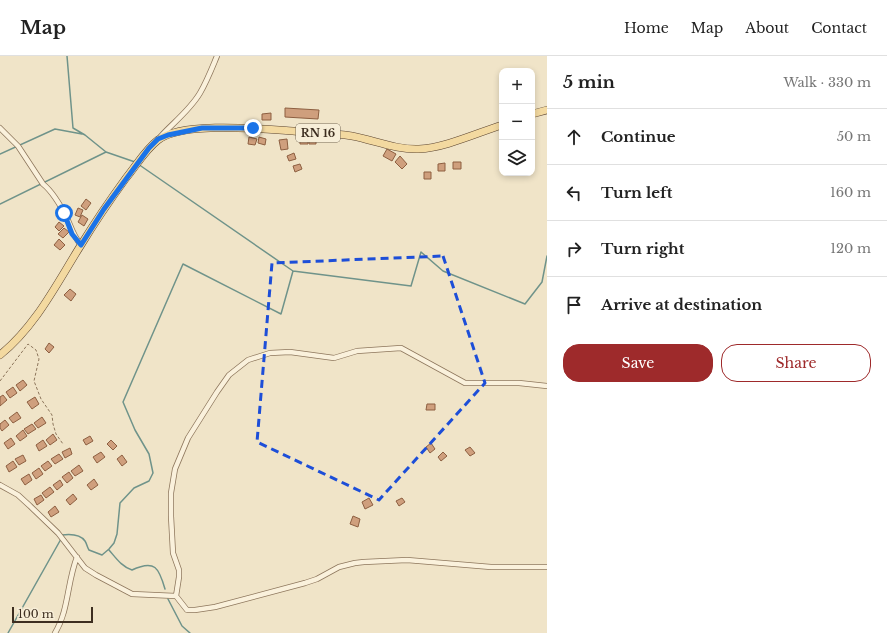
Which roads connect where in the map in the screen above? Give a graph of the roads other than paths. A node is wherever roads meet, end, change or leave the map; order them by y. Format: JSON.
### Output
{"nodes":[{"id":1,"x":217,"y":56,"type":"edge"},
{"id":2,"x":547,"y":110,"type":"edge"},
{"id":3,"x":535,"y":113,"type":"edge"},
{"id":4,"x":499,"y":126,"type":"edge"},
{"id":5,"x":0,"y":128,"type":"edge"},
{"id":6,"x":158,"y":139,"type":"junction"},
{"id":7,"x":81,"y":245,"type":"junction"},
{"id":8,"x":0,"y":355,"type":"edge"},
{"id":9,"x":547,"y":386,"type":"edge"},
{"id":10,"x":0,"y":485,"type":"edge"},
{"id":11,"x":77,"y":558,"type":"junction"},
{"id":12,"x":547,"y":567,"type":"edge"},
{"id":13,"x":176,"y":596,"type":"junction"},
{"id":14,"x":55,"y":633,"type":"edge"}],
"edges":[{"from":1,"to":6,"type":"street"},
{"from":2,"to":3,"type":"main road"},
{"from":4,"to":6,"type":"main road","number":"RN 16"},
{"from":5,"to":7,"type":"street"},
{"from":6,"to":7,"type":"main road"},
{"from":7,"to":8,"type":"main road"},
{"from":9,"to":13,"type":"street"},
{"from":10,"to":11,"type":"street"},
{"from":11,"to":13,"type":"street"},
{"from":11,"to":14,"type":"street"},
{"from":12,"to":13,"type":"street"}]}
